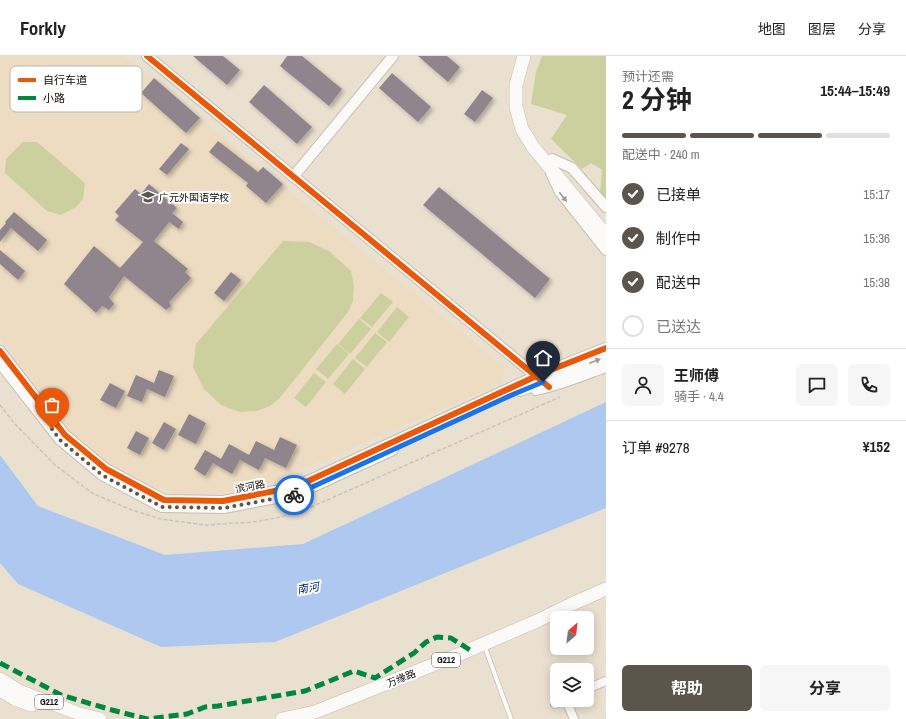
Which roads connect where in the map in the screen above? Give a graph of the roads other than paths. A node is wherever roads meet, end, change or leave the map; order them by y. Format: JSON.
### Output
{"nodes":[{"id":1,"x":147,"y":56,"type":"edge"},
{"id":2,"x":157,"y":56,"type":"edge"},
{"id":3,"x":393,"y":56,"type":"edge"},
{"id":4,"x":524,"y":56,"type":"edge"},
{"id":5,"x":530,"y":56,"type":"edge"},
{"id":6,"x":549,"y":160,"type":"junction"},
{"id":7,"x":295,"y":175,"type":"junction"},
{"id":8,"x":570,"y":184,"type":"junction"},
{"id":9,"x":606,"y":207,"type":"edge"},
{"id":10,"x":606,"y":221,"type":"edge"},
{"id":11,"x":606,"y":235,"type":"edge"},
{"id":12,"x":606,"y":250,"type":"edge"},
{"id":13,"x":606,"y":348,"type":"edge"},
{"id":14,"x":0,"y":351,"type":"edge"},
{"id":15,"x":606,"y":357,"type":"edge"},
{"id":16,"x":0,"y":363,"type":"edge"},
{"id":17,"x":606,"y":367,"type":"edge"},
{"id":18,"x":544,"y":379,"type":"junction"},
{"id":19,"x":606,"y":581,"type":"edge"},
{"id":20,"x":606,"y":589,"type":"edge"},
{"id":21,"x":606,"y":595,"type":"edge"},
{"id":22,"x":572,"y":604,"type":"junction"},
{"id":23,"x":486,"y":650,"type":"junction"},
{"id":24,"x":0,"y":679,"type":"edge"},
{"id":25,"x":606,"y":682,"type":"edge"},
{"id":26,"x":594,"y":686,"type":"edge"},
{"id":27,"x":0,"y":690,"type":"edge"},
{"id":28,"x":568,"y":707,"type":"edge"},
{"id":29,"x":71,"y":719,"type":"edge"},
{"id":30,"x":100,"y":719,"type":"edge"},
{"id":31,"x":282,"y":719,"type":"edge"},
{"id":32,"x":314,"y":719,"type":"edge"},
{"id":33,"x":511,"y":719,"type":"edge"},
{"id":34,"x":574,"y":719,"type":"edge"}],
"edges":[{"from":1,"to":7,"type":"street"},
{"from":2,"to":7,"type":"street"},
{"from":3,"to":7,"type":"street"},
{"from":4,"to":6,"type":"main road"},
{"from":5,"to":6,"type":"main road"},
{"from":6,"to":8,"type":"main road"},
{"from":6,"to":9,"type":"street"},
{"from":6,"to":12,"type":"street","one_way":true},
{"from":7,"to":18,"type":"street"},
{"from":8,"to":10,"type":"main road"},
{"from":8,"to":11,"type":"main road"},
{"from":13,"to":18,"type":"street","name":"滨河路"},
{"from":14,"to":18,"type":"street","name":"滨河路"},
{"from":18,"to":15,"type":"street","name":"滨河路","one_way":true},
{"from":16,"to":18,"type":"street","name":"滨河路"},
{"from":17,"to":18,"type":"street"},
{"from":19,"to":22,"type":"main road"},
{"from":20,"to":22,"type":"main road","name":"万缘路","number":"G212"},
{"from":21,"to":23,"type":"main road","name":"万缘路","number":"G212"},
{"from":22,"to":31,"type":"main road","name":"万缘路","number":"G212"},
{"from":23,"to":32,"type":"main road","name":"万缘路","number":"G212"},
{"from":23,"to":33,"type":"lane"},
{"from":24,"to":30,"type":"main road","number":"G212"},
{"from":25,"to":26,"type":"street"},
{"from":27,"to":29,"type":"main road","number":"G212"},
{"from":28,"to":34,"type":"street"}]}
